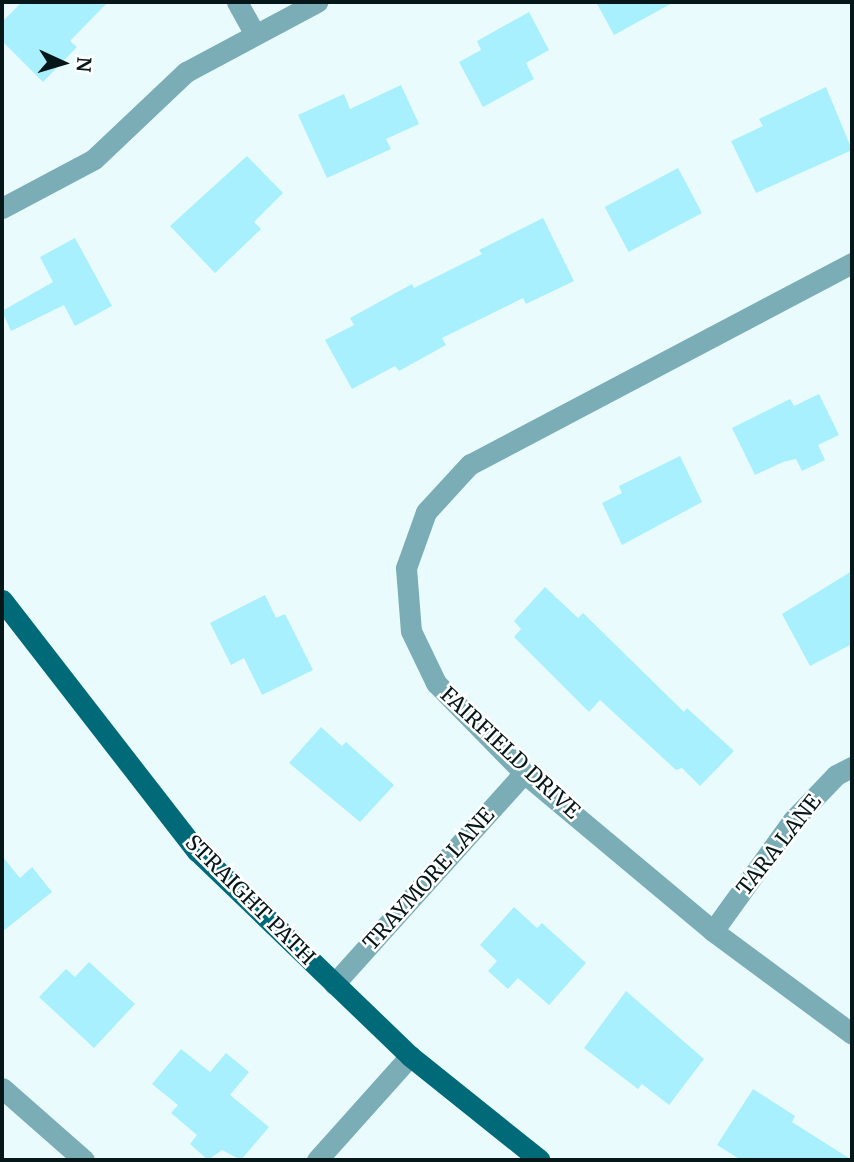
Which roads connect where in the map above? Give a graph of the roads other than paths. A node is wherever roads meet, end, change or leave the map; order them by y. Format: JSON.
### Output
{"nodes":[{"id":1,"x":237,"y":2,"type":"edge"},
{"id":2,"x":317,"y":2,"type":"edge"},
{"id":3,"x":254,"y":33,"type":"junction"},
{"id":4,"x":2,"y":208,"type":"edge"},
{"id":5,"x":852,"y":263,"type":"edge"},
{"id":6,"x":2,"y":600,"type":"edge"},
{"id":7,"x":852,"y":767,"type":"edge"},
{"id":8,"x":524,"y":773,"type":"junction"},
{"id":9,"x":713,"y":931,"type":"junction"},
{"id":10,"x":334,"y":984,"type":"junction"},
{"id":11,"x":852,"y":1034,"type":"edge"},
{"id":12,"x":410,"y":1056,"type":"junction"},
{"id":13,"x":2,"y":1088,"type":"edge"},
{"id":14,"x":84,"y":1160,"type":"edge"},
{"id":15,"x":317,"y":1160,"type":"edge"},
{"id":16,"x":540,"y":1160,"type":"edge"}],
"edges":[{"from":1,"to":3,"type":"street"},
{"from":2,"to":3,"type":"street"},
{"from":3,"to":4,"type":"street"},
{"from":5,"to":8,"type":"street","name":"FAIRFIELD DRIVE"},
{"from":6,"to":10,"type":"main road","name":"STRAIGHT PATH"},
{"from":7,"to":9,"type":"street","name":"TARA LANE"},
{"from":8,"to":9,"type":"street","name":"FAIRFIELD DRIVE"},
{"from":8,"to":10,"type":"street","name":"TRAYMORE LANE"},
{"from":9,"to":11,"type":"street","name":"FAIRFIELD DRIVE"},
{"from":10,"to":12,"type":"main road","name":"STRAIGHT PATH"},
{"from":12,"to":15,"type":"street"},
{"from":12,"to":16,"type":"main road","name":"STRAIGHT PATH"},
{"from":13,"to":14,"type":"street"}]}
